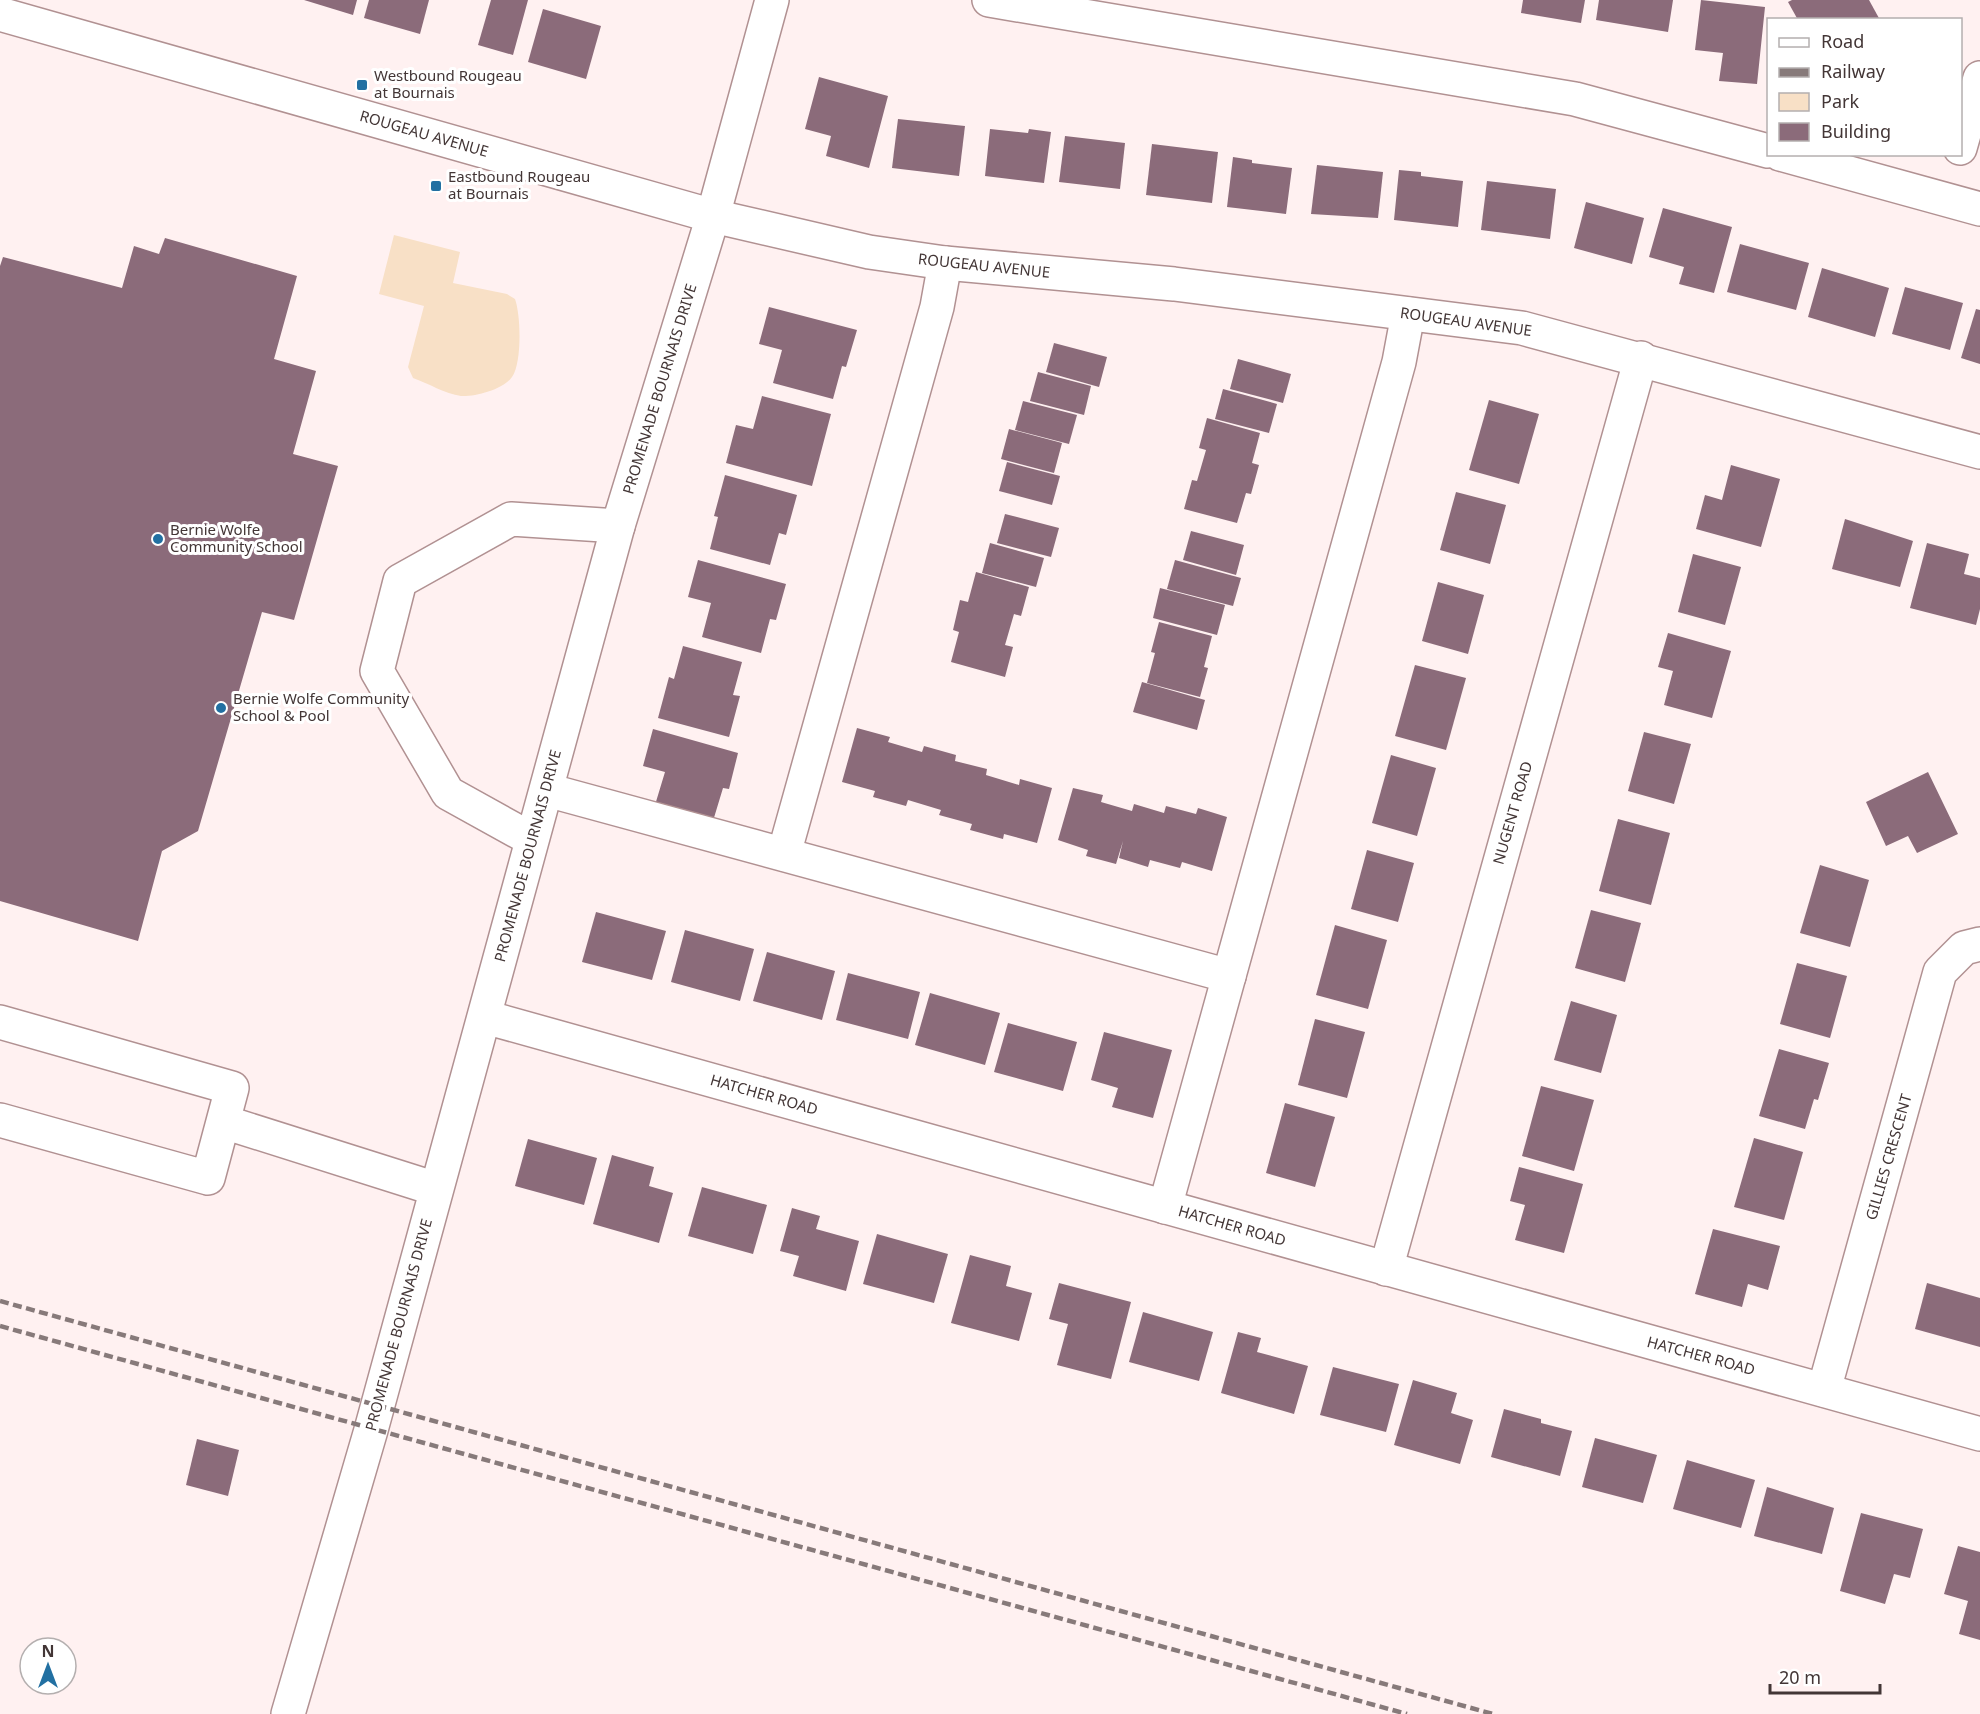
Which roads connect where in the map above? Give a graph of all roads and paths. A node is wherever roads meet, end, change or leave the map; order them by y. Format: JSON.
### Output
{"nodes":[{"id":1,"x":772,"y":0,"type":"edge"},
{"id":2,"x":989,"y":0,"type":"edge"},
{"id":3,"x":0,"y":14,"type":"edge"},
{"id":4,"x":1980,"y":78,"type":"edge"},
{"id":5,"x":1962,"y":141,"type":"edge"},
{"id":6,"x":1767,"y":151,"type":"edge"},
{"id":7,"x":1787,"y":156,"type":"edge"},
{"id":8,"x":1958,"y":156,"type":"edge"},
{"id":9,"x":1946,"y":200,"type":"junction"},
{"id":10,"x":1980,"y":210,"type":"edge"},
{"id":11,"x":713,"y":216,"type":"junction"},
{"id":12,"x":945,"y":263,"type":"junction"},
{"id":13,"x":1408,"y":314,"type":"junction"},
{"id":14,"x":1641,"y":358,"type":"junction"},
{"id":15,"x":1980,"y":452,"type":"edge"},
{"id":16,"x":618,"y":526,"type":"junction"},
{"id":17,"x":547,"y":790,"type":"junction"},
{"id":18,"x":531,"y":839,"type":"junction"},
{"id":19,"x":784,"y":854,"type":"junction"},
{"id":20,"x":1980,"y":944,"type":"edge"},
{"id":21,"x":1229,"y":976,"type":"junction"},
{"id":22,"x":485,"y":1017,"type":"junction"},
{"id":23,"x":0,"y":1022,"type":"edge"},
{"id":24,"x":0,"y":1120,"type":"edge"},
{"id":25,"x":224,"y":1122,"type":"junction"},
{"id":26,"x":436,"y":1189,"type":"junction"},
{"id":27,"x":1165,"y":1207,"type":"junction"},
{"id":28,"x":1386,"y":1269,"type":"junction"},
{"id":29,"x":1824,"y":1390,"type":"junction"},
{"id":30,"x":1980,"y":1434,"type":"edge"},
{"id":31,"x":288,"y":1714,"type":"edge"}],
"edges":[{"from":1,"to":11,"type":"street","name":"PROMENADE BOURNAIS DRIVE"},
{"from":2,"to":6,"type":"street"},
{"from":3,"to":11,"type":"street","name":"ROUGEAU AVENUE"},
{"from":4,"to":5,"type":"street"},
{"from":7,"to":9,"type":"street"},
{"from":8,"to":9,"type":"street"},
{"from":9,"to":10,"type":"street"},
{"from":11,"to":12,"type":"street","name":"ROUGEAU AVENUE"},
{"from":11,"to":16,"type":"street","name":"PROMENADE BOURNAIS DRIVE"},
{"from":12,"to":13,"type":"street","name":"ROUGEAU AVENUE"},
{"from":12,"to":19,"type":"street"},
{"from":13,"to":14,"type":"street","name":"ROUGEAU AVENUE"},
{"from":13,"to":21,"type":"street"},
{"from":14,"to":15,"type":"street","name":"ROUGEAU AVENUE"},
{"from":14,"to":28,"type":"street","name":"NUGENT ROAD"},
{"from":16,"to":17,"type":"street","name":"PROMENADE BOURNAIS DRIVE"},
{"from":16,"to":18,"type":"street"},
{"from":17,"to":18,"type":"street","name":"PROMENADE BOURNAIS DRIVE"},
{"from":17,"to":19,"type":"street"},
{"from":18,"to":22,"type":"street","name":"PROMENADE BOURNAIS DRIVE"},
{"from":19,"to":21,"type":"street"},
{"from":20,"to":29,"type":"street","name":"GILLIES CRESCENT"},
{"from":21,"to":27,"type":"street"},
{"from":22,"to":26,"type":"street","name":"PROMENADE BOURNAIS DRIVE"},
{"from":22,"to":27,"type":"street","name":"HATCHER ROAD"},
{"from":23,"to":25,"type":"street"},
{"from":24,"to":25,"type":"street"},
{"from":25,"to":26,"type":"street"},
{"from":26,"to":31,"type":"street","name":"PROMENADE BOURNAIS DRIVE"},
{"from":27,"to":28,"type":"street","name":"HATCHER ROAD"},
{"from":28,"to":29,"type":"street","name":"HATCHER ROAD"},
{"from":29,"to":30,"type":"street","name":"HATCHER ROAD"}]}
